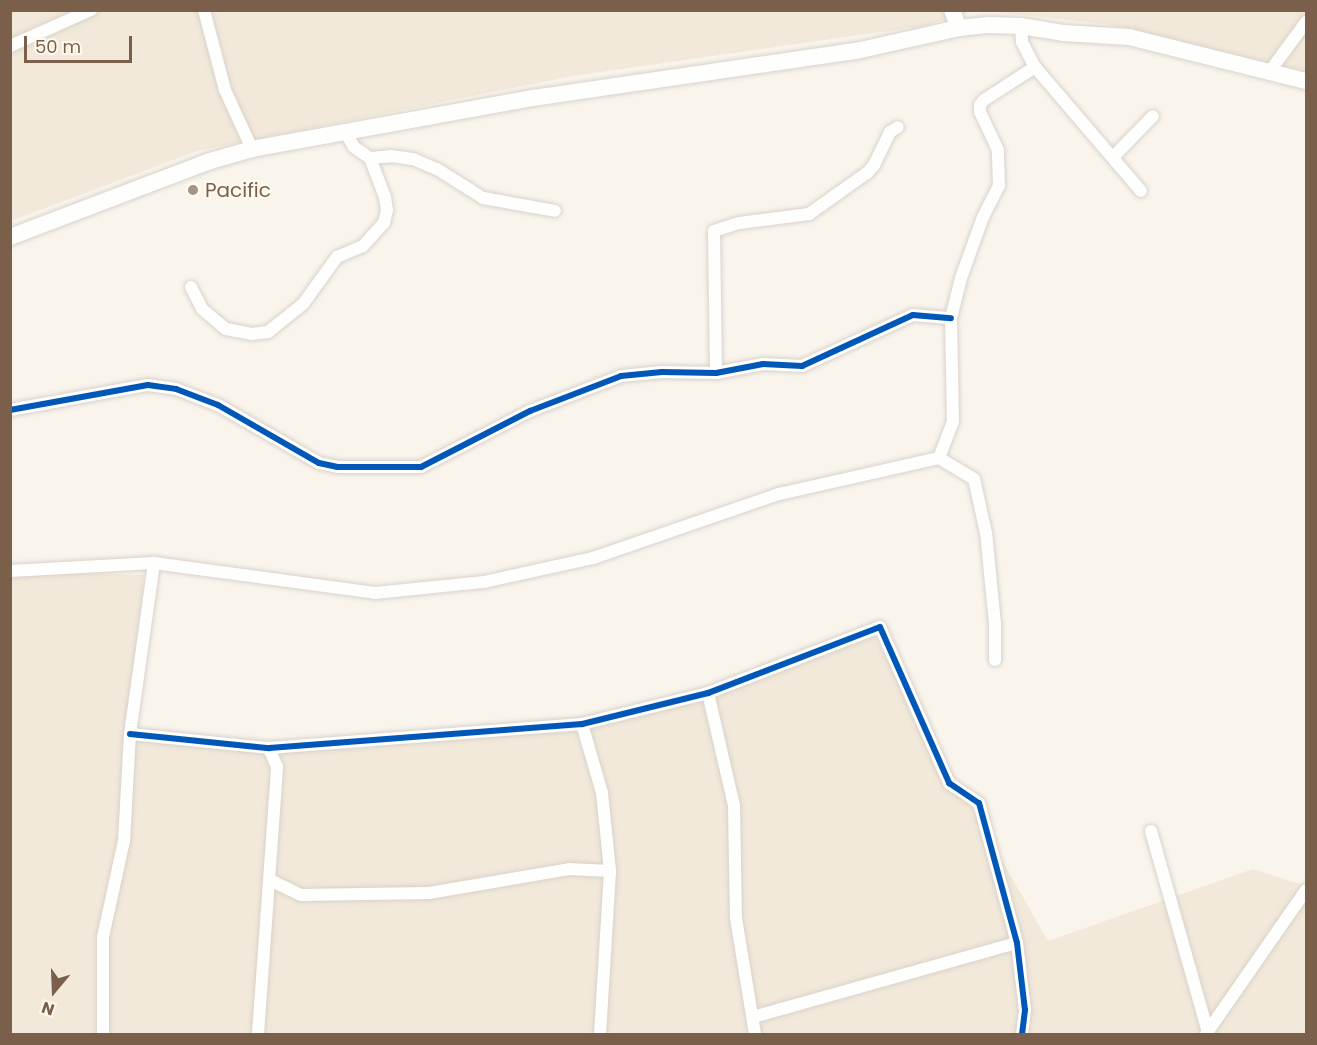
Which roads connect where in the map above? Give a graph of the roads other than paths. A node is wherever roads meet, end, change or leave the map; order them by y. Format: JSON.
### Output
{"nodes":[{"id":1,"x":91,"y":10,"type":"edge"},
{"id":2,"x":204,"y":10,"type":"edge"},
{"id":3,"x":952,"y":10,"type":"edge"},
{"id":4,"x":1306,"y":22,"type":"edge"},
{"id":5,"x":1021,"y":26,"type":"junction"},
{"id":6,"x":959,"y":28,"type":"junction"},
{"id":7,"x":10,"y":46,"type":"edge"},
{"id":8,"x":1035,"y":68,"type":"junction"},
{"id":9,"x":1270,"y":71,"type":"junction"},
{"id":10,"x":1306,"y":81,"type":"edge"},
{"id":11,"x":1153,"y":116,"type":"dead end"},
{"id":12,"x":898,"y":127,"type":"dead end"},
{"id":13,"x":345,"y":131,"type":"junction"},
{"id":14,"x":252,"y":149,"type":"junction"},
{"id":15,"x":1113,"y":157,"type":"junction"},
{"id":16,"x":370,"y":158,"type":"junction"},
{"id":17,"x":1141,"y":191,"type":"dead end"},
{"id":18,"x":555,"y":212,"type":"dead end"},
{"id":19,"x":10,"y":237,"type":"edge"},
{"id":20,"x":191,"y":287,"type":"dead end"},
{"id":21,"x":951,"y":318,"type":"junction"},
{"id":22,"x":716,"y":373,"type":"junction"},
{"id":23,"x":10,"y":410,"type":"edge"},
{"id":24,"x":939,"y":458,"type":"junction"},
{"id":25,"x":154,"y":563,"type":"junction"},
{"id":26,"x":10,"y":571,"type":"edge"},
{"id":27,"x":995,"y":660,"type":"dead end"},
{"id":28,"x":708,"y":693,"type":"junction"},
{"id":29,"x":582,"y":723,"type":"junction"},
{"id":30,"x":130,"y":734,"type":"junction"},
{"id":31,"x":268,"y":748,"type":"junction"},
{"id":32,"x":1151,"y":831,"type":"dead end"},
{"id":33,"x":610,"y":872,"type":"junction"},
{"id":34,"x":270,"y":880,"type":"junction"},
{"id":35,"x":1306,"y":890,"type":"edge"},
{"id":36,"x":1017,"y":943,"type":"junction"},
{"id":37,"x":753,"y":1017,"type":"junction"},
{"id":38,"x":1207,"y":1033,"type":"edge"},
{"id":39,"x":103,"y":1035,"type":"edge"},
{"id":40,"x":258,"y":1035,"type":"edge"},
{"id":41,"x":600,"y":1035,"type":"edge"},
{"id":42,"x":756,"y":1035,"type":"edge"},
{"id":43,"x":1022,"y":1035,"type":"edge"}],
"edges":[{"from":1,"to":7,"type":"street"},
{"from":2,"to":14,"type":"street"},
{"from":3,"to":6,"type":"main road"},
{"from":4,"to":9,"type":"street"},
{"from":5,"to":6,"type":"main road"},
{"from":5,"to":8,"type":"street"},
{"from":5,"to":9,"type":"main road"},
{"from":6,"to":13,"type":"main road"},
{"from":8,"to":15,"type":"street"},
{"from":8,"to":21,"type":"street"},
{"from":9,"to":10,"type":"main road"},
{"from":11,"to":15,"type":"street"},
{"from":12,"to":22,"type":"street"},
{"from":13,"to":14,"type":"main road"},
{"from":13,"to":16,"type":"street"},
{"from":14,"to":19,"type":"main road"},
{"from":15,"to":17,"type":"street"},
{"from":16,"to":18,"type":"street"},
{"from":16,"to":20,"type":"street"},
{"from":21,"to":22,"type":"street"},
{"from":21,"to":24,"type":"street"},
{"from":22,"to":23,"type":"street"},
{"from":24,"to":25,"type":"street"},
{"from":24,"to":27,"type":"street"},
{"from":25,"to":26,"type":"street"},
{"from":25,"to":30,"type":"street"},
{"from":28,"to":29,"type":"street"},
{"from":28,"to":36,"type":"street"},
{"from":28,"to":37,"type":"street"},
{"from":29,"to":31,"type":"street"},
{"from":29,"to":33,"type":"street"},
{"from":30,"to":31,"type":"street"},
{"from":30,"to":39,"type":"street"},
{"from":31,"to":34,"type":"street"},
{"from":32,"to":38,"type":"street"},
{"from":33,"to":34,"type":"street"},
{"from":33,"to":41,"type":"street"},
{"from":34,"to":40,"type":"street"},
{"from":35,"to":38,"type":"street"},
{"from":36,"to":37,"type":"street"},
{"from":36,"to":43,"type":"street"},
{"from":37,"to":42,"type":"street"}]}
